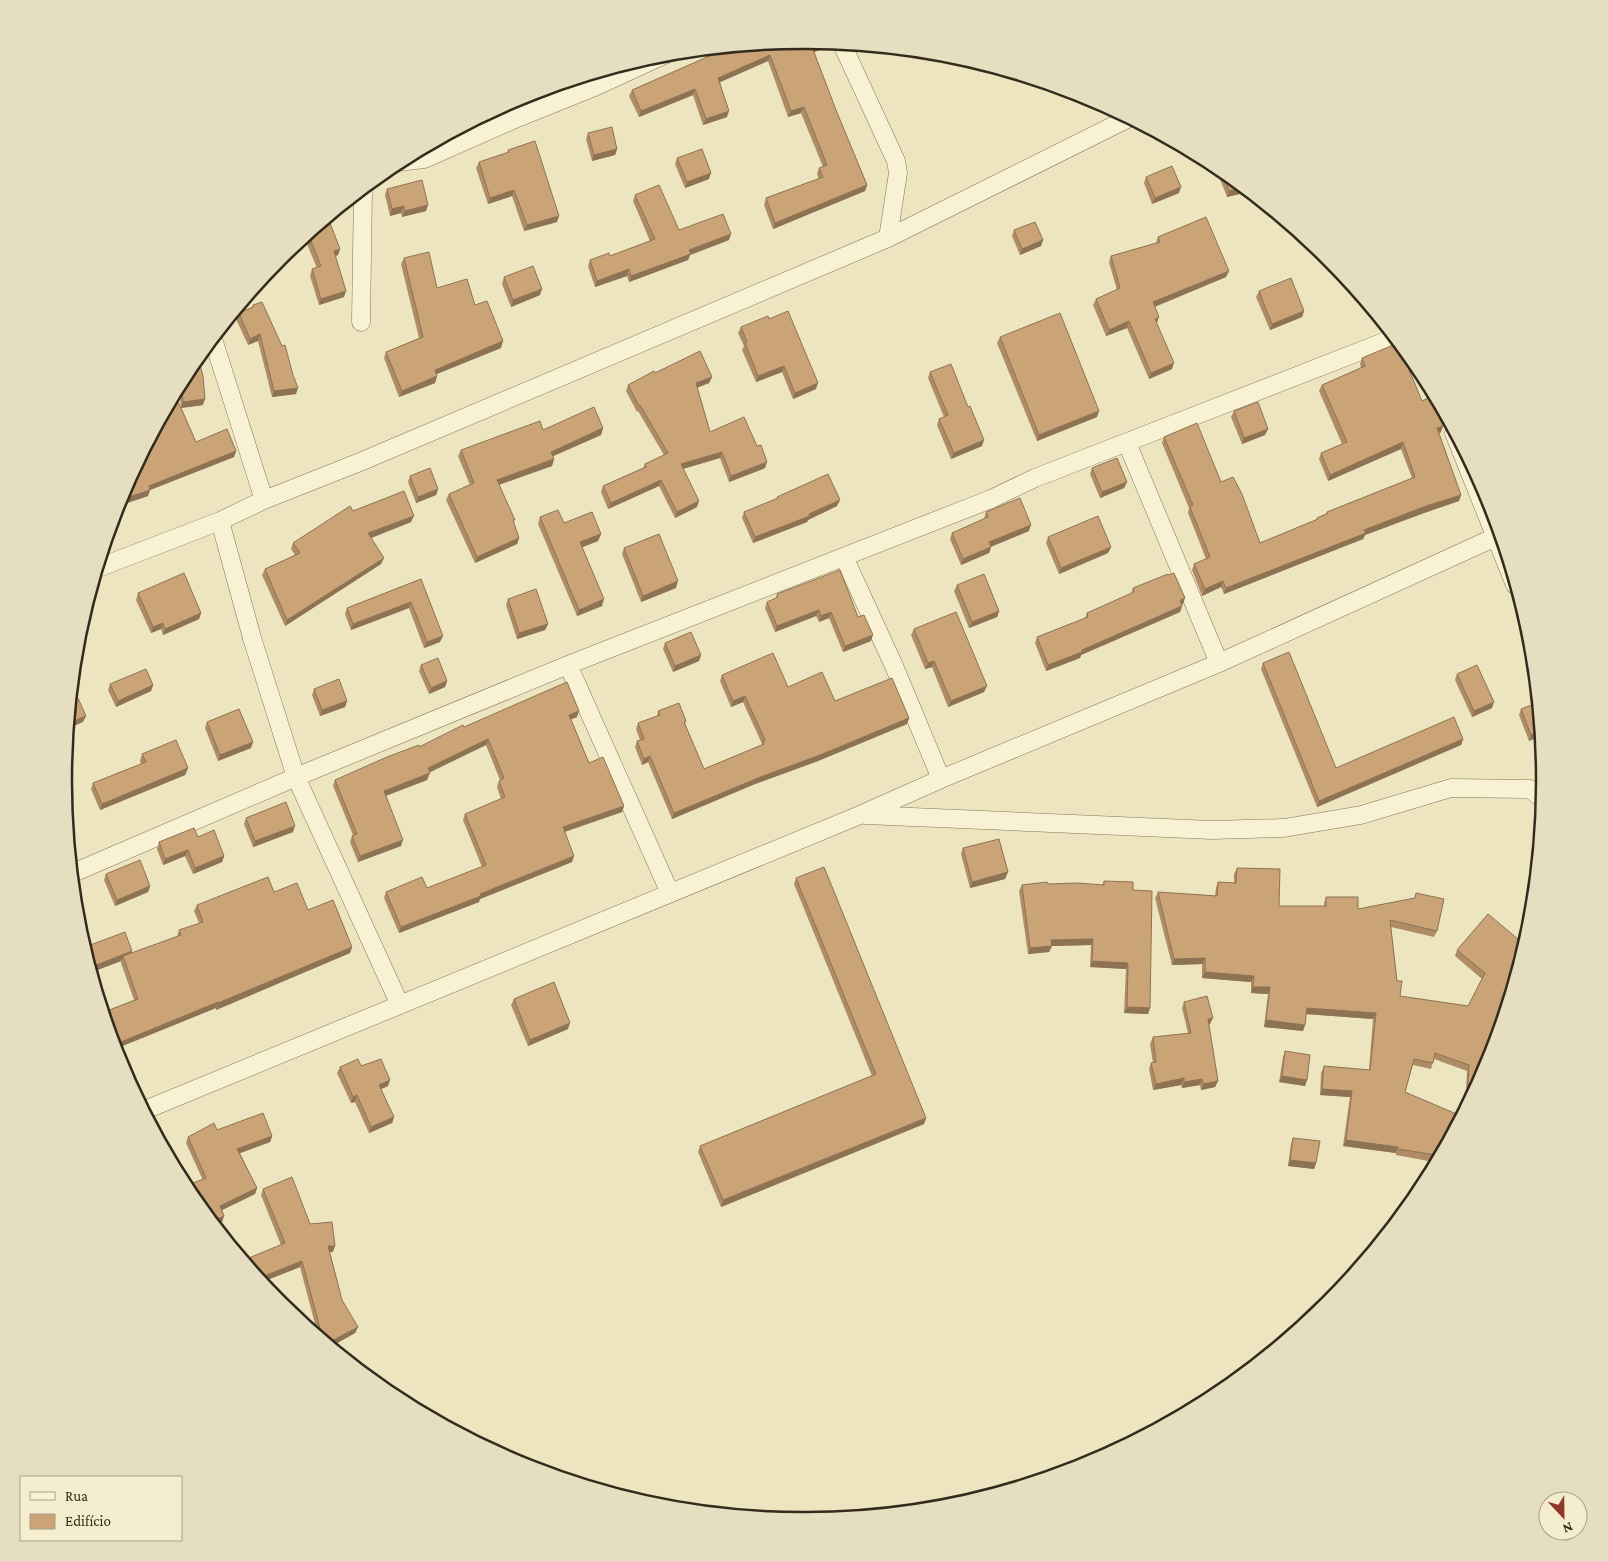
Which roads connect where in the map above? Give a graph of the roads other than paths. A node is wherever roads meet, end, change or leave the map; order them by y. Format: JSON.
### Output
{"nodes":[{"id":1,"x":845,"y":50,"type":"edge"},
{"id":2,"x":631,"y":70,"type":"edge"},
{"id":3,"x":1122,"y":121,"type":"edge"},
{"id":4,"x":417,"y":160,"type":"edge"},
{"id":5,"x":363,"y":197,"type":"edge"},
{"id":6,"x":888,"y":238,"type":"junction"},
{"id":7,"x":360,"y":322,"type":"dead end"},
{"id":8,"x":1389,"y":340,"type":"edge"},
{"id":9,"x":215,"y":346,"type":"edge"},
{"id":10,"x":1127,"y":443,"type":"junction"},
{"id":11,"x":264,"y":500,"type":"junction"},
{"id":12,"x":220,"y":521,"type":"junction"},
{"id":13,"x":1494,"y":537,"type":"edge"},
{"id":14,"x":844,"y":557,"type":"junction"},
{"id":15,"x":105,"y":565,"type":"edge"},
{"id":16,"x":1219,"y":663,"type":"junction"},
{"id":17,"x":568,"y":665,"type":"junction"},
{"id":18,"x":296,"y":776,"type":"junction"},
{"id":19,"x":941,"y":779,"type":"junction"},
{"id":20,"x":1535,"y":793,"type":"edge"},
{"id":21,"x":860,"y":815,"type":"junction"},
{"id":22,"x":78,"y":871,"type":"edge"},
{"id":23,"x":670,"y":893,"type":"junction"},
{"id":24,"x":400,"y":1005,"type":"junction"},
{"id":25,"x":150,"y":1108,"type":"edge"}],
"edges":[{"from":1,"to":6,"type":"street"},
{"from":2,"to":4,"type":"street"},
{"from":3,"to":6,"type":"street"},
{"from":5,"to":7,"type":"street"},
{"from":6,"to":11,"type":"street"},
{"from":8,"to":10,"type":"street"},
{"from":9,"to":11,"type":"street"},
{"from":10,"to":14,"type":"street"},
{"from":10,"to":16,"type":"street"},
{"from":11,"to":12,"type":"street"},
{"from":12,"to":15,"type":"street"},
{"from":12,"to":18,"type":"street"},
{"from":13,"to":16,"type":"street"},
{"from":14,"to":17,"type":"street"},
{"from":14,"to":19,"type":"street"},
{"from":16,"to":19,"type":"street"},
{"from":17,"to":18,"type":"street"},
{"from":17,"to":23,"type":"street"},
{"from":18,"to":22,"type":"street"},
{"from":18,"to":24,"type":"street"},
{"from":19,"to":21,"type":"street"},
{"from":20,"to":21,"type":"street"},
{"from":21,"to":23,"type":"street"},
{"from":23,"to":24,"type":"street"},
{"from":24,"to":25,"type":"street"}]}
